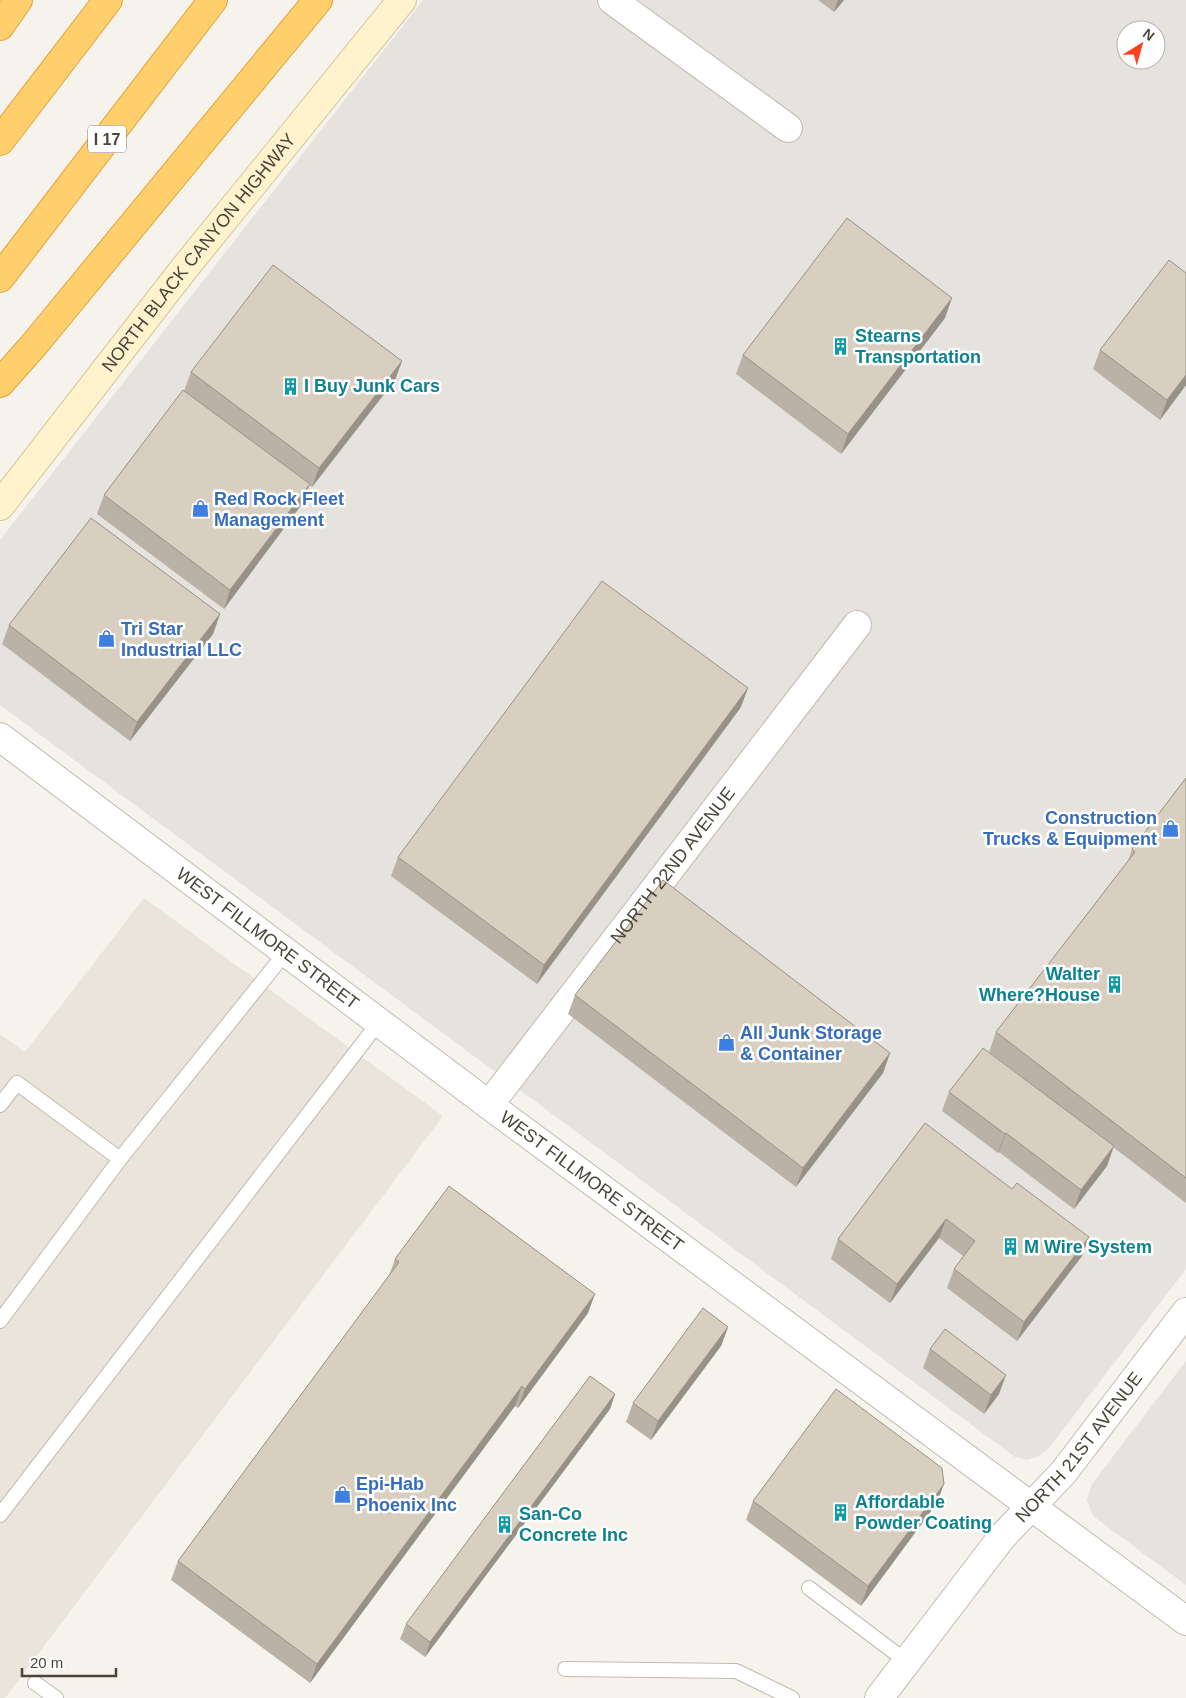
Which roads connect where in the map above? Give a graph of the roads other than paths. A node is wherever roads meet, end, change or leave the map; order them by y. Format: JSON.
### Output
{"nodes":[{"id":1,"x":18,"y":0,"type":"edge"},
{"id":2,"x":108,"y":0,"type":"edge"},
{"id":3,"x":213,"y":0,"type":"edge"},
{"id":4,"x":318,"y":0,"type":"edge"},
{"id":5,"x":402,"y":0,"type":"edge"},
{"id":6,"x":612,"y":0,"type":"edge"},
{"id":7,"x":0,"y":26,"type":"edge"},
{"id":8,"x":788,"y":128,"type":"dead end"},
{"id":9,"x":0,"y":141,"type":"edge"},
{"id":10,"x":0,"y":278,"type":"edge"},
{"id":11,"x":0,"y":383,"type":"edge"},
{"id":12,"x":0,"y":506,"type":"edge"},
{"id":13,"x":857,"y":625,"type":"dead end"},
{"id":14,"x":0,"y":737,"type":"edge"},
{"id":15,"x":286,"y":952,"type":"junction"},
{"id":16,"x":379,"y":1022,"type":"junction"},
{"id":17,"x":0,"y":1105,"type":"edge"},
{"id":18,"x":489,"y":1105,"type":"junction"},
{"id":19,"x":120,"y":1159,"type":"junction"},
{"id":20,"x":1186,"y":1312,"type":"edge"},
{"id":21,"x":0,"y":1321,"type":"edge"},
{"id":22,"x":1031,"y":1507,"type":"junction"},
{"id":23,"x":0,"y":1515,"type":"edge"},
{"id":24,"x":809,"y":1588,"type":"dead end"},
{"id":25,"x":1186,"y":1621,"type":"edge"},
{"id":26,"x":906,"y":1661,"type":"junction"},
{"id":27,"x":565,"y":1669,"type":"dead end"},
{"id":28,"x":36,"y":1683,"type":"dead end"},
{"id":29,"x":56,"y":1698,"type":"edge"},
{"id":30,"x":792,"y":1698,"type":"edge"},
{"id":31,"x":879,"y":1698,"type":"edge"}],
"edges":[{"from":1,"to":7,"type":"highway"},
{"from":2,"to":9,"type":"highway"},
{"from":3,"to":10,"type":"highway","number":"I 17"},
{"from":4,"to":11,"type":"highway"},
{"from":5,"to":12,"type":"main road","name":"NORTH BLACK CANYON HIGHWAY"},
{"from":6,"to":8,"type":"street"},
{"from":13,"to":18,"type":"street","name":"NORTH 22ND AVENUE"},
{"from":14,"to":15,"type":"street","name":"WEST FILLMORE STREET"},
{"from":15,"to":16,"type":"street","name":"WEST FILLMORE STREET"},
{"from":15,"to":19,"type":"lane"},
{"from":16,"to":18,"type":"street","name":"WEST FILLMORE STREET"},
{"from":16,"to":23,"type":"lane"},
{"from":17,"to":19,"type":"lane"},
{"from":18,"to":22,"type":"street","name":"WEST FILLMORE STREET"},
{"from":19,"to":21,"type":"lane"},
{"from":20,"to":22,"type":"street","name":"NORTH 21ST AVENUE"},
{"from":22,"to":25,"type":"street","name":"WEST FILLMORE STREET"},
{"from":22,"to":26,"type":"street","name":"NORTH 21ST AVENUE"},
{"from":24,"to":26,"type":"lane"},
{"from":26,"to":31,"type":"street","name":"NORTH 21ST AVENUE"},
{"from":27,"to":30,"type":"lane"},
{"from":28,"to":29,"type":"lane"}]}
